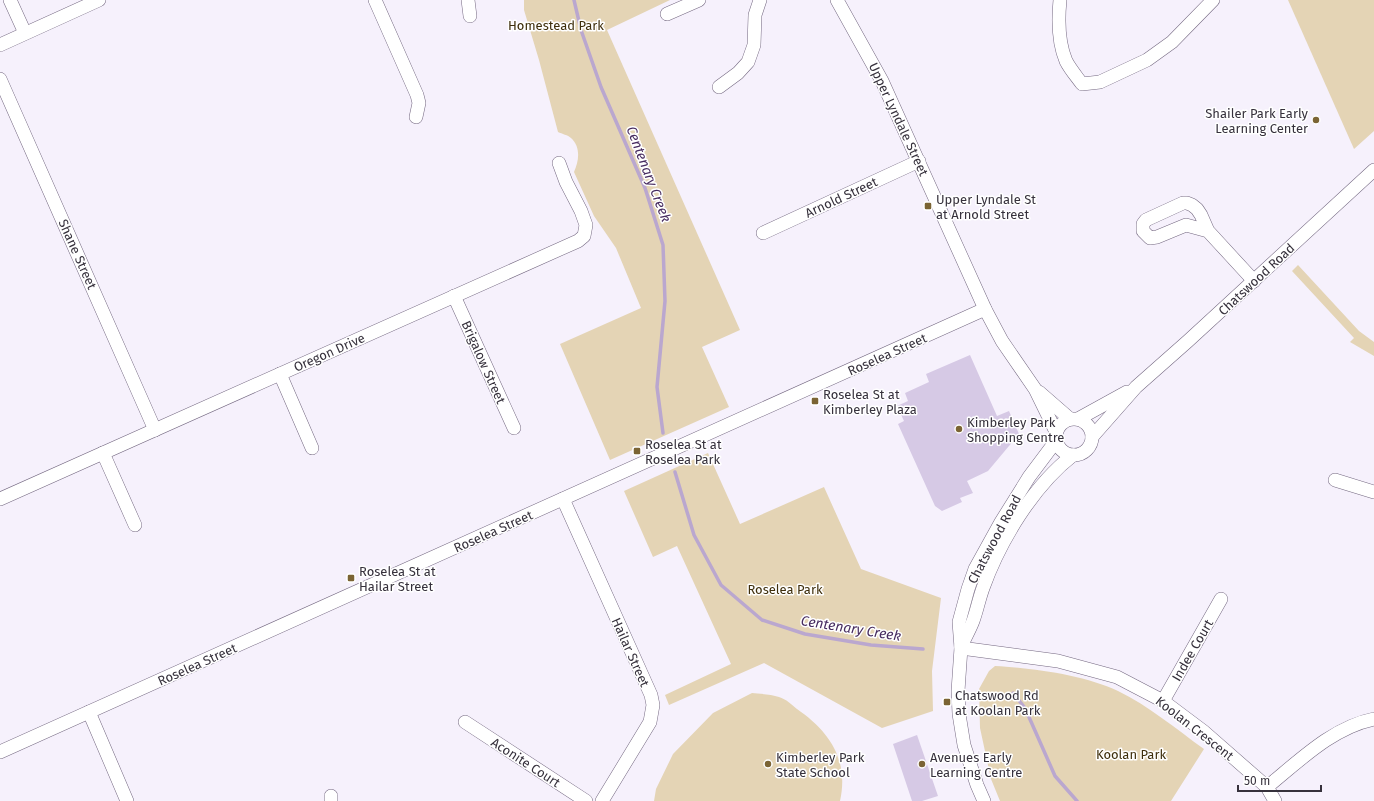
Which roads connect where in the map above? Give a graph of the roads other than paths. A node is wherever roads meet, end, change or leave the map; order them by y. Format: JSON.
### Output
{"nodes":[{"id":1,"x":10,"y":0,"type":"edge"},
{"id":2,"x":99,"y":0,"type":"edge"},
{"id":3,"x":375,"y":0,"type":"edge"},
{"id":4,"x":468,"y":0,"type":"edge"},
{"id":5,"x":699,"y":0,"type":"edge"},
{"id":6,"x":760,"y":0,"type":"edge"},
{"id":7,"x":837,"y":0,"type":"edge"},
{"id":8,"x":1060,"y":0,"type":"edge"},
{"id":9,"x":1213,"y":0,"type":"edge"},
{"id":10,"x":667,"y":14,"type":"dead end"},
{"id":11,"x":470,"y":16,"type":"dead end"},
{"id":12,"x":26,"y":34,"type":"junction"},
{"id":13,"x":0,"y":45,"type":"edge"},
{"id":14,"x":0,"y":79,"type":"edge"},
{"id":15,"x":719,"y":87,"type":"dead end"},
{"id":16,"x":416,"y":117,"type":"dead end"},
{"id":17,"x":919,"y":161,"type":"junction"},
{"id":18,"x":559,"y":163,"type":"dead end"},
{"id":19,"x":1374,"y":170,"type":"edge"},
{"id":20,"x":1208,"y":231,"type":"junction"},
{"id":21,"x":762,"y":233,"type":"dead end"},
{"id":22,"x":1254,"y":281,"type":"junction"},
{"id":23,"x":454,"y":296,"type":"junction"},
{"id":24,"x":985,"y":309,"type":"junction"},
{"id":25,"x":280,"y":374,"type":"junction"},
{"id":26,"x":1136,"y":387,"type":"junction"},
{"id":27,"x":1035,"y":389,"type":"junction"},
{"id":28,"x":1074,"y":419,"type":"junction"},
{"id":29,"x":514,"y":428,"type":"dead end"},
{"id":30,"x":155,"y":430,"type":"junction"},
{"id":31,"x":1056,"y":436,"type":"junction"},
{"id":32,"x":1092,"y":437,"type":"junction"},
{"id":33,"x":312,"y":448,"type":"dead end"},
{"id":34,"x":103,"y":453,"type":"junction"},
{"id":35,"x":1073,"y":455,"type":"junction"},
{"id":36,"x":1335,"y":480,"type":"dead end"},
{"id":37,"x":1374,"y":492,"type":"edge"},
{"id":38,"x":563,"y":499,"type":"junction"},
{"id":39,"x":0,"y":500,"type":"edge"},
{"id":40,"x":135,"y":525,"type":"dead end"},
{"id":41,"x":978,"y":564,"type":"junction"},
{"id":42,"x":991,"y":569,"type":"junction"},
{"id":43,"x":1221,"y":599,"type":"dead end"},
{"id":44,"x":961,"y":648,"type":"junction"},
{"id":45,"x":1163,"y":701,"type":"junction"},
{"id":46,"x":89,"y":712,"type":"junction"},
{"id":47,"x":1374,"y":719,"type":"edge"},
{"id":48,"x":465,"y":722,"type":"dead end"},
{"id":49,"x":0,"y":752,"type":"edge"},
{"id":50,"x":1267,"y":786,"type":"junction"},
{"id":51,"x":127,"y":801,"type":"edge"},
{"id":52,"x":586,"y":801,"type":"edge"},
{"id":53,"x":602,"y":801,"type":"edge"},
{"id":54,"x":984,"y":801,"type":"edge"},
{"id":55,"x":1275,"y":801,"type":"edge"}],
"edges":[{"from":1,"to":12,"type":"street"},
{"from":2,"to":12,"type":"street"},
{"from":3,"to":16,"type":"street"},
{"from":4,"to":11,"type":"street"},
{"from":5,"to":10,"type":"street"},
{"from":6,"to":15,"type":"street"},
{"from":7,"to":17,"type":"street","name":"Upper Lyndale Street"},
{"from":8,"to":9,"type":"street"},
{"from":12,"to":13,"type":"street"},
{"from":14,"to":30,"type":"street","name":"Shane Street"},
{"from":17,"to":21,"type":"street","name":"Arnold Street"},
{"from":17,"to":24,"type":"street","name":"Upper Lyndale Street"},
{"from":18,"to":23,"type":"street","name":"Oregon Drive"},
{"from":19,"to":22,"type":"street","name":"Chatswood Road"},
{"from":20,"to":20,"type":"street"},
{"from":20,"to":22,"type":"street"},
{"from":22,"to":26,"type":"street","name":"Chatswood Road"},
{"from":23,"to":25,"type":"street","name":"Oregon Drive"},
{"from":23,"to":29,"type":"street","name":"Brigalow Street"},
{"from":24,"to":27,"type":"street","name":"Upper Lyndale Street"},
{"from":24,"to":38,"type":"street","name":"Roselea Street"},
{"from":25,"to":30,"type":"street","name":"Oregon Drive"},
{"from":25,"to":33,"type":"street"},
{"from":26,"to":28,"type":"street","name":"Chatswood Road"},
{"from":26,"to":32,"type":"street","name":"Chatswood Road"},
{"from":27,"to":28,"type":"street","name":"Upper Lyndale Street"},
{"from":27,"to":31,"type":"street","name":"Upper Lyndale Street"},
{"from":28,"to":31,"type":"street"},
{"from":28,"to":32,"type":"street"},
{"from":30,"to":34,"type":"street","name":"Oregon Drive"},
{"from":31,"to":35,"type":"street"},
{"from":31,"to":41,"type":"street","name":"Chatswood Road"},
{"from":32,"to":35,"type":"street"},
{"from":34,"to":39,"type":"street","name":"Oregon Drive"},
{"from":34,"to":40,"type":"street"},
{"from":35,"to":42,"type":"street","name":"Chatswood Road"},
{"from":36,"to":37,"type":"street"},
{"from":38,"to":46,"type":"street","name":"Roselea Street"},
{"from":38,"to":53,"type":"street","name":"Hailar Street"},
{"from":41,"to":42,"type":"street"},
{"from":41,"to":44,"type":"street","name":"Chatswood Road"},
{"from":42,"to":44,"type":"street","name":"Chatswood Road"},
{"from":43,"to":45,"type":"street","name":"Indee Court"},
{"from":44,"to":45,"type":"street","name":"Koolan Crescent"},
{"from":44,"to":54,"type":"street","name":"Chatswood Road"},
{"from":45,"to":50,"type":"street","name":"Koolan Crescent"},
{"from":46,"to":49,"type":"street","name":"Roselea Street"},
{"from":46,"to":51,"type":"street"},
{"from":47,"to":50,"type":"street"},
{"from":48,"to":52,"type":"street","name":"Aconite Court"},
{"from":50,"to":55,"type":"street","name":"Koolan Crescent"}]}
